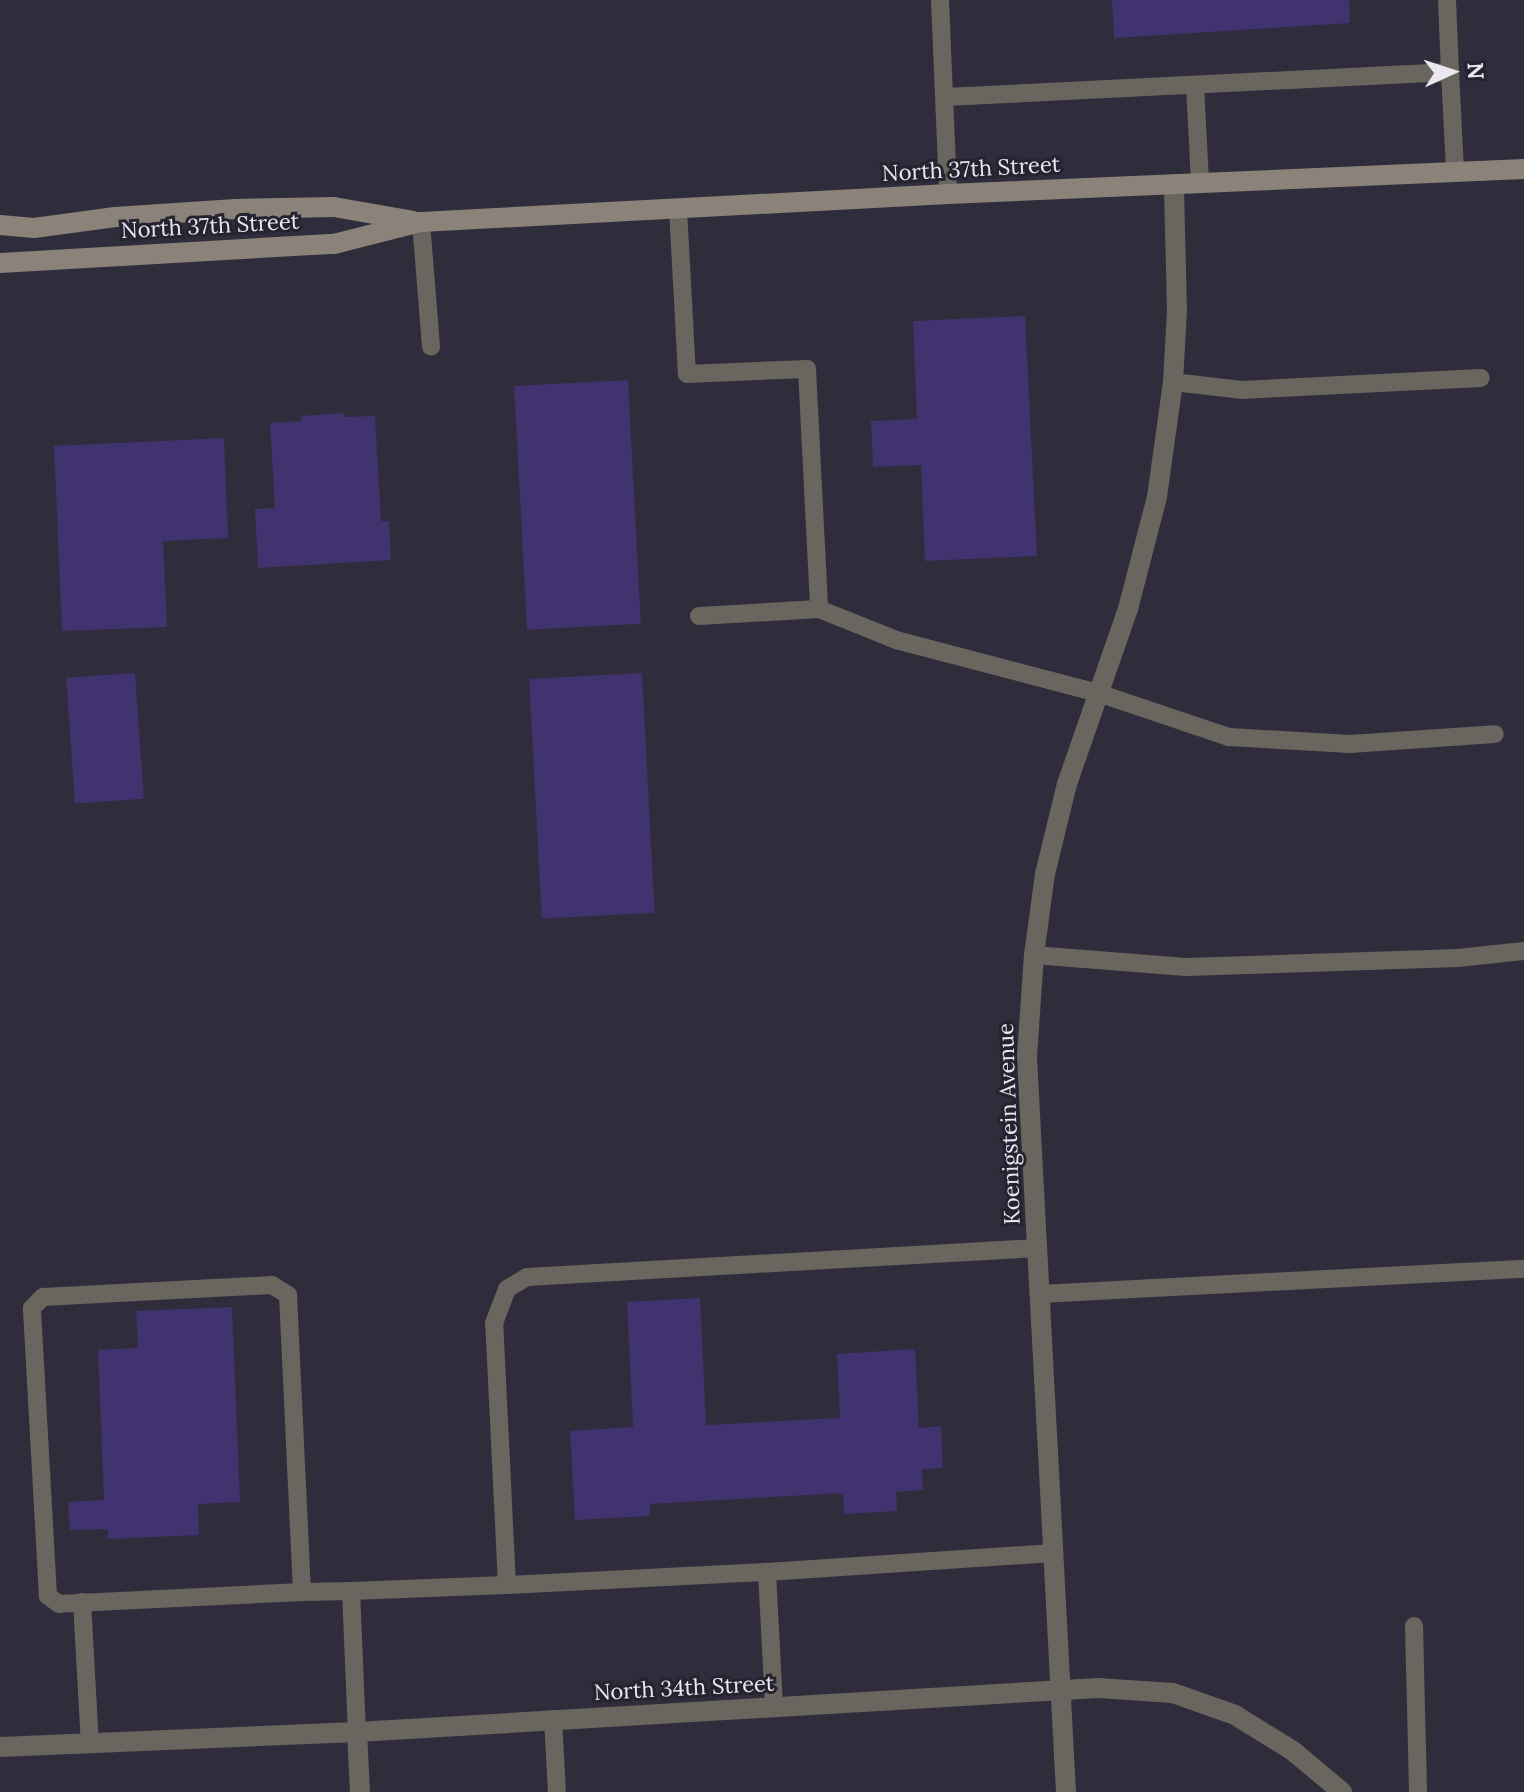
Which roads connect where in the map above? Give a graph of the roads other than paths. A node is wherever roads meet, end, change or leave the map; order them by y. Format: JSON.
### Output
{"nodes":[{"id":1,"x":940,"y":0,"type":"edge"},
{"id":2,"x":1447,"y":0,"type":"edge"},
{"id":3,"x":1450,"y":72,"type":"junction"},
{"id":4,"x":1195,"y":86,"type":"junction"},
{"id":5,"x":945,"y":97,"type":"junction"},
{"id":6,"x":1524,"y":169,"type":"edge"},
{"id":7,"x":1455,"y":172,"type":"junction"},
{"id":8,"x":1200,"y":182,"type":"junction"},
{"id":9,"x":1174,"y":184,"type":"junction"},
{"id":10,"x":948,"y":194,"type":"junction"},
{"id":11,"x":678,"y":209,"type":"junction"},
{"id":12,"x":421,"y":222,"type":"junction"},
{"id":13,"x":0,"y":225,"type":"edge"},
{"id":14,"x":0,"y":263,"type":"edge"},
{"id":15,"x":431,"y":347,"type":"dead end"},
{"id":16,"x":1481,"y":378,"type":"dead end"},
{"id":17,"x":1173,"y":382,"type":"junction"},
{"id":18,"x":819,"y":609,"type":"junction"},
{"id":19,"x":699,"y":616,"type":"dead end"},
{"id":20,"x":1098,"y":693,"type":"junction"},
{"id":21,"x":1495,"y":734,"type":"dead end"},
{"id":22,"x":1524,"y":951,"type":"edge"},
{"id":23,"x":1034,"y":955,"type":"junction"},
{"id":24,"x":1037,"y":1248,"type":"junction"},
{"id":25,"x":1524,"y":1269,"type":"edge"},
{"id":26,"x":1040,"y":1294,"type":"junction"},
{"id":27,"x":1054,"y":1553,"type":"junction"},
{"id":28,"x":767,"y":1572,"type":"junction"},
{"id":29,"x":507,"y":1585,"type":"junction"},
{"id":30,"x":351,"y":1591,"type":"junction"},
{"id":31,"x":302,"y":1592,"type":"junction"},
{"id":32,"x":82,"y":1602,"type":"junction"},
{"id":33,"x":1414,"y":1626,"type":"dead end"},
{"id":34,"x":1062,"y":1691,"type":"junction"},
{"id":35,"x":774,"y":1706,"type":"junction"},
{"id":36,"x":553,"y":1719,"type":"junction"},
{"id":37,"x":357,"y":1732,"type":"junction"},
{"id":38,"x":90,"y":1743,"type":"junction"},
{"id":39,"x":0,"y":1747,"type":"edge"},
{"id":40,"x":360,"y":1792,"type":"edge"},
{"id":41,"x":557,"y":1792,"type":"edge"},
{"id":42,"x":1066,"y":1792,"type":"edge"},
{"id":43,"x":1342,"y":1792,"type":"edge"},
{"id":44,"x":1418,"y":1792,"type":"edge"}],
"edges":[{"from":1,"to":5,"type":"lane"},
{"from":2,"to":3,"type":"lane"},
{"from":3,"to":4,"type":"lane"},
{"from":3,"to":7,"type":"lane"},
{"from":4,"to":5,"type":"lane"},
{"from":4,"to":8,"type":"lane"},
{"from":5,"to":10,"type":"lane"},
{"from":6,"to":7,"type":"street","name":"North 37th Street"},
{"from":7,"to":8,"type":"street","name":"North 37th Street"},
{"from":8,"to":9,"type":"street","name":"North 37th Street"},
{"from":9,"to":10,"type":"street","name":"North 37th Street"},
{"from":9,"to":17,"type":"street","name":"Koenigstein Avenue"},
{"from":10,"to":11,"type":"street","name":"North 37th Street"},
{"from":11,"to":12,"type":"street","name":"North 37th Street"},
{"from":11,"to":18,"type":"lane"},
{"from":12,"to":13,"type":"street","name":"North 37th Street"},
{"from":12,"to":14,"type":"street","name":"North 37th Street"},
{"from":12,"to":15,"type":"lane"},
{"from":16,"to":17,"type":"lane"},
{"from":17,"to":20,"type":"street","name":"Koenigstein Avenue"},
{"from":18,"to":19,"type":"lane"},
{"from":18,"to":20,"type":"lane"},
{"from":20,"to":21,"type":"lane"},
{"from":20,"to":23,"type":"street","name":"Koenigstein Avenue"},
{"from":22,"to":23,"type":"lane"},
{"from":23,"to":24,"type":"street","name":"Koenigstein Avenue"},
{"from":24,"to":26,"type":"street","name":"Koenigstein Avenue"},
{"from":24,"to":29,"type":"lane"},
{"from":25,"to":26,"type":"lane"},
{"from":26,"to":27,"type":"street","name":"Koenigstein Avenue"},
{"from":27,"to":28,"type":"lane"},
{"from":27,"to":34,"type":"street","name":"Koenigstein Avenue"},
{"from":28,"to":29,"type":"lane"},
{"from":28,"to":35,"type":"lane"},
{"from":29,"to":30,"type":"lane"},
{"from":30,"to":31,"type":"lane"},
{"from":30,"to":37,"type":"lane"},
{"from":31,"to":32,"type":"lane"},
{"from":31,"to":32,"type":"lane"},
{"from":32,"to":38,"type":"lane"},
{"from":33,"to":44,"type":"lane"},
{"from":34,"to":35,"type":"street","name":"North 34th Street"},
{"from":34,"to":42,"type":"street","name":"Koenigstein Avenue"},
{"from":34,"to":43,"type":"street","name":"North 34th Street"},
{"from":35,"to":36,"type":"street","name":"North 34th Street"},
{"from":36,"to":37,"type":"street","name":"North 34th Street"},
{"from":36,"to":41,"type":"lane"},
{"from":37,"to":38,"type":"street","name":"North 34th Street"},
{"from":37,"to":40,"type":"street"},
{"from":38,"to":39,"type":"street","name":"North 34th Street"}]}
